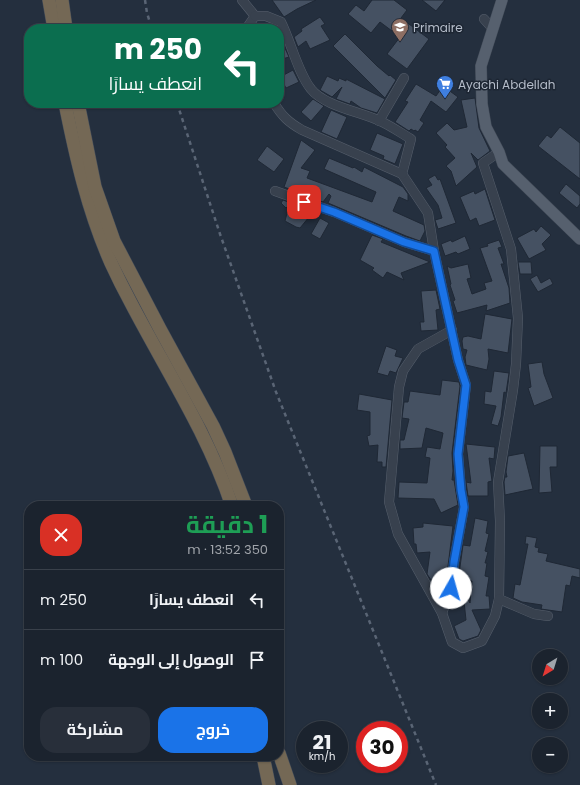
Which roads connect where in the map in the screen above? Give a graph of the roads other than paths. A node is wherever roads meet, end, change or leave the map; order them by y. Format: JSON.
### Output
{"nodes":[{"id":1,"x":49,"y":0,"type":"edge"},
{"id":2,"x":62,"y":0,"type":"edge"},
{"id":3,"x":242,"y":0,"type":"edge"},
{"id":4,"x":502,"y":0,"type":"edge"},
{"id":5,"x":255,"y":16,"type":"junction"},
{"id":6,"x":484,"y":19,"type":"dead end"},
{"id":7,"x":53,"y":24,"type":"edge"},
{"id":8,"x":65,"y":24,"type":"edge"},
{"id":9,"x":249,"y":24,"type":"edge"},
{"id":10,"x":282,"y":24,"type":"edge"},
{"id":11,"x":284,"y":29,"type":"edge"},
{"id":12,"x":493,"y":29,"type":"junction"},
{"id":13,"x":404,"y":78,"type":"dead end"},
{"id":14,"x":66,"y":108,"type":"edge"},
{"id":15,"x":79,"y":108,"type":"edge"},
{"id":16,"x":277,"y":108,"type":"edge"},
{"id":17,"x":380,"y":121,"type":"junction"},
{"id":18,"x":499,"y":152,"type":"junction"},
{"id":19,"x":402,"y":174,"type":"junction"},
{"id":20,"x":275,"y":191,"type":"dead end"},
{"id":21,"x":580,"y":239,"type":"edge"},
{"id":22,"x":434,"y":251,"type":"junction"},
{"id":23,"x":452,"y":330,"type":"junction"},
{"id":24,"x":230,"y":501,"type":"edge"},
{"id":25,"x":244,"y":501,"type":"edge"},
{"id":26,"x":499,"y":599,"type":"junction"},
{"id":27,"x":442,"y":612,"type":"junction"},
{"id":28,"x":548,"y":616,"type":"dead end"},
{"id":29,"x":264,"y":761,"type":"edge"},
{"id":30,"x":278,"y":761,"type":"edge"},
{"id":31,"x":282,"y":761,"type":"edge"},
{"id":32,"x":269,"y":785,"type":"edge"},
{"id":33,"x":283,"y":785,"type":"edge"},
{"id":34,"x":290,"y":785,"type":"edge"}],
"edges":[{"from":1,"to":7,"type":"highway"},
{"from":2,"to":8,"type":"highway"},
{"from":3,"to":5,"type":"street"},
{"from":4,"to":12,"type":"main road"},
{"from":5,"to":9,"type":"street"},
{"from":5,"to":10,"type":"street"},
{"from":6,"to":12,"type":"street"},
{"from":11,"to":17,"type":"street"},
{"from":12,"to":18,"type":"main road"},
{"from":13,"to":17,"type":"street"},
{"from":14,"to":24,"type":"highway"},
{"from":15,"to":25,"type":"highway"},
{"from":16,"to":19,"type":"street"},
{"from":17,"to":19,"type":"street"},
{"from":18,"to":21,"type":"main road"},
{"from":18,"to":26,"type":"street"},
{"from":19,"to":22,"type":"street"},
{"from":20,"to":22,"type":"street"},
{"from":22,"to":23,"type":"street"},
{"from":23,"to":27,"type":"street"},
{"from":23,"to":27,"type":"street"},
{"from":26,"to":27,"type":"street"},
{"from":26,"to":28,"type":"street"},
{"from":29,"to":32,"type":"highway"},
{"from":30,"to":33,"type":"highway"},
{"from":31,"to":34,"type":"highway"}]}
